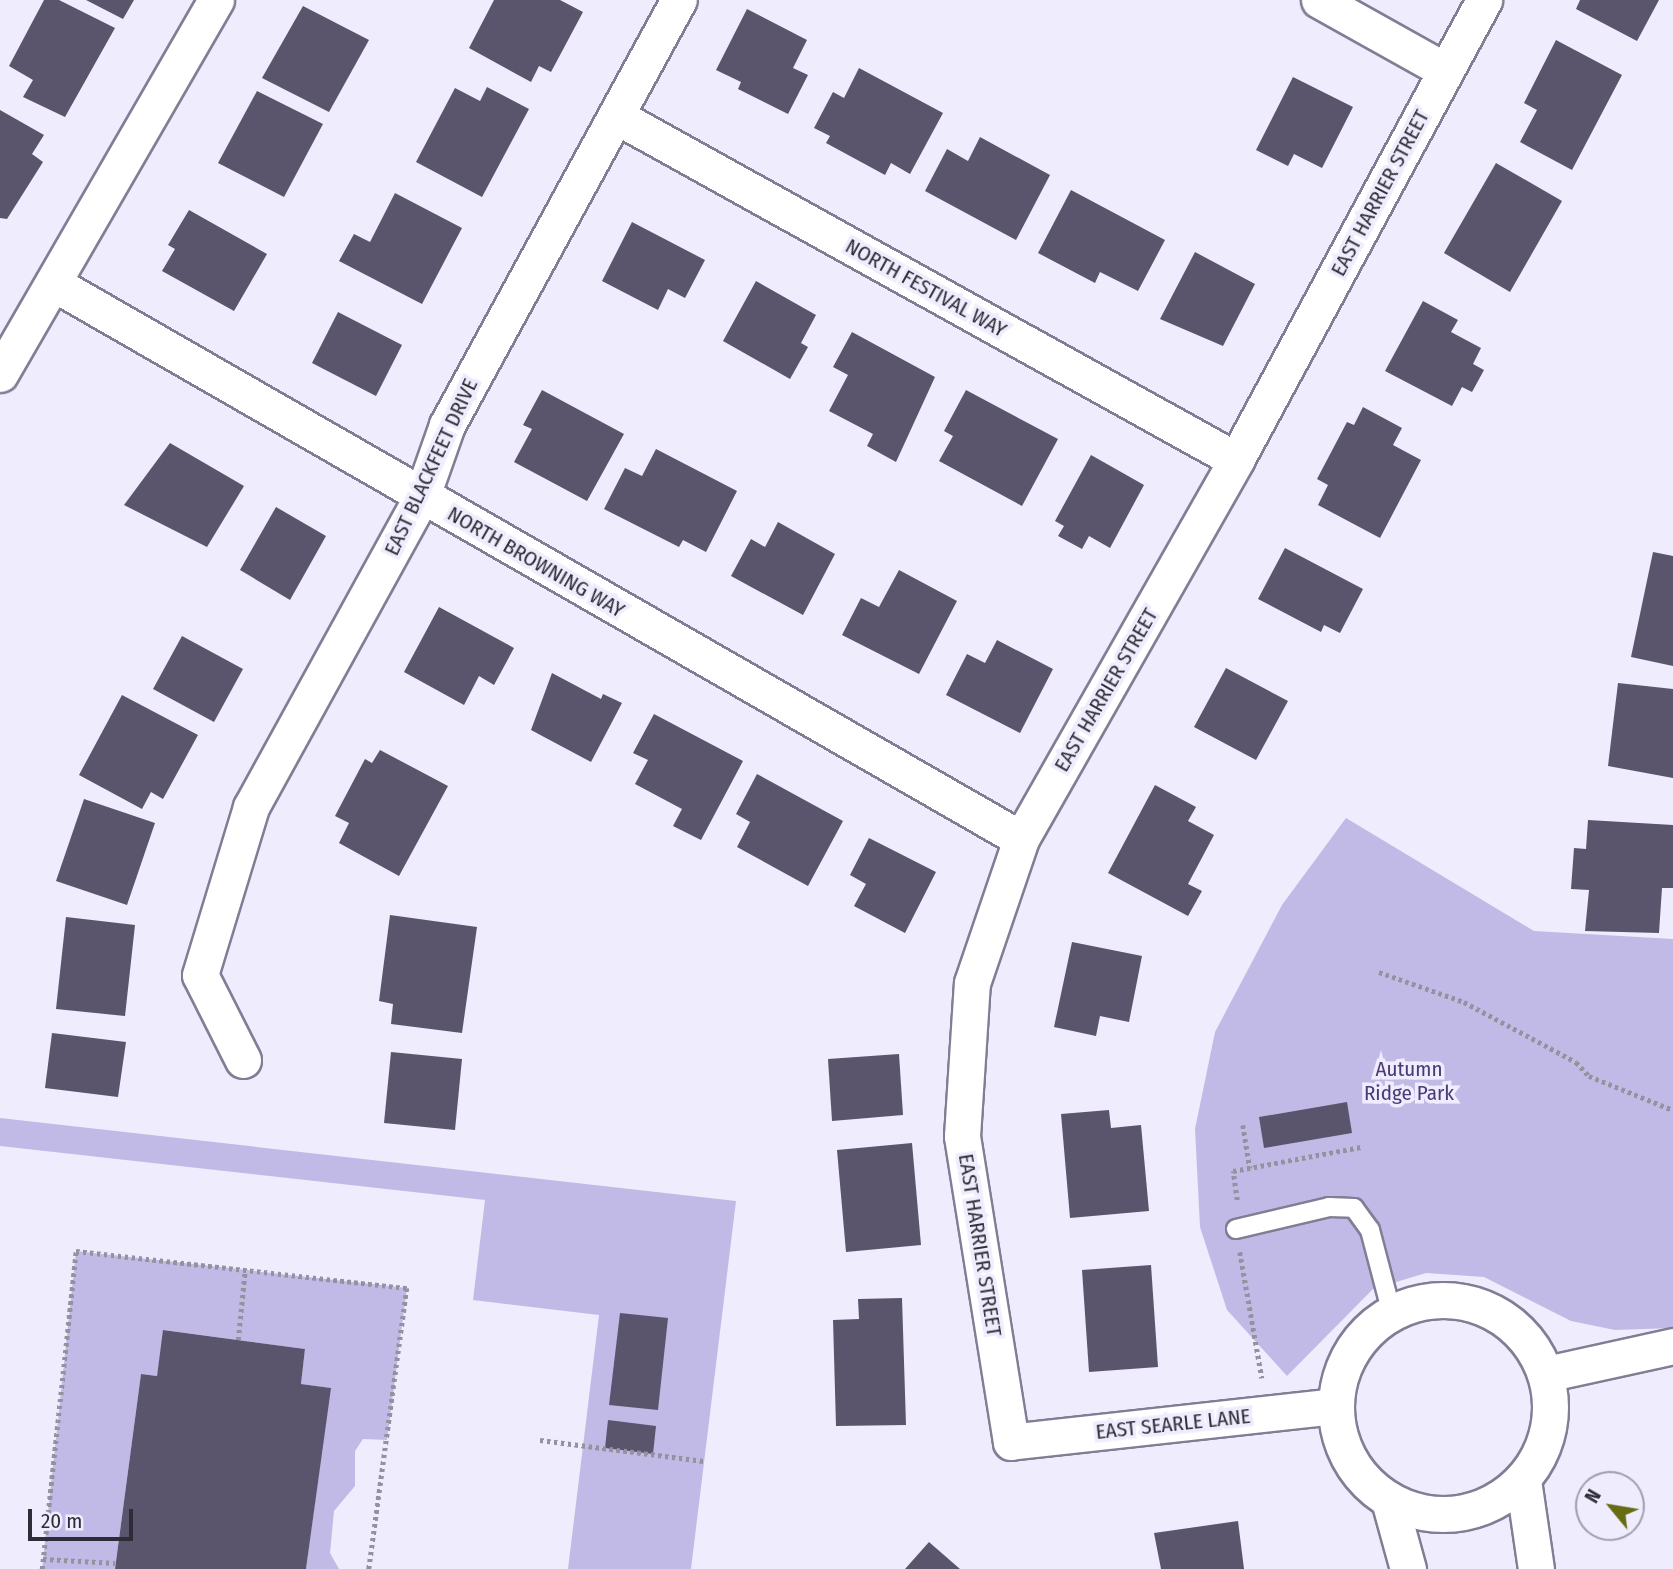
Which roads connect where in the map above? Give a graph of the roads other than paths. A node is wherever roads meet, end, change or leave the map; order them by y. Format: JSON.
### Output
{"nodes":[{"id":1,"x":216,"y":0,"type":"edge"},
{"id":2,"x":679,"y":0,"type":"edge"},
{"id":3,"x":1319,"y":0,"type":"edge"},
{"id":4,"x":1484,"y":0,"type":"edge"},
{"id":5,"x":1446,"y":71,"type":"junction"},
{"id":6,"x":616,"y":116,"type":"junction"},
{"id":7,"x":53,"y":283,"type":"junction"},
{"id":8,"x":0,"y":374,"type":"edge"},
{"id":9,"x":1236,"y":460,"type":"junction"},
{"id":10,"x":422,"y":496,"type":"junction"},
{"id":11,"x":1021,"y":839,"type":"junction"},
{"id":12,"x":243,"y":1060,"type":"dead end"},
{"id":13,"x":1236,"y":1229,"type":"dead end"},
{"id":14,"x":1392,"y":1314,"type":"junction"},
{"id":15,"x":1673,"y":1346,"type":"edge"},
{"id":16,"x":1546,"y":1374,"type":"junction"},
{"id":17,"x":1335,"y":1406,"type":"junction"},
{"id":18,"x":1011,"y":1441,"type":"joint"},
{"id":19,"x":1523,"y":1480,"type":"junction"},
{"id":20,"x":1389,"y":1500,"type":"junction"},
{"id":21,"x":1408,"y":1569,"type":"edge"},
{"id":22,"x":1536,"y":1569,"type":"edge"}],
"edges":[{"from":1,"to":7,"type":"street"},
{"from":2,"to":6,"type":"street","name":"EAST BLACKFEET DRIVE"},
{"from":3,"to":5,"type":"street"},
{"from":4,"to":5,"type":"street","name":"EAST HARRIER STREET"},
{"from":5,"to":9,"type":"street","name":"EAST HARRIER STREET"},
{"from":6,"to":9,"type":"street","name":"NORTH FESTIVAL WAY"},
{"from":6,"to":10,"type":"street","name":"EAST BLACKFEET DRIVE"},
{"from":7,"to":8,"type":"street"},
{"from":7,"to":10,"type":"street","name":"NORTH BROWNING WAY"},
{"from":9,"to":11,"type":"street","name":"EAST HARRIER STREET"},
{"from":10,"to":11,"type":"street","name":"NORTH BROWNING WAY"},
{"from":10,"to":12,"type":"street","name":"EAST BLACKFEET DRIVE"},
{"from":11,"to":18,"type":"street","name":"EAST HARRIER STREET"},
{"from":13,"to":14,"type":"lane"},
{"from":14,"to":16,"type":"street"},
{"from":14,"to":17,"type":"street"},
{"from":15,"to":16,"type":"street"},
{"from":16,"to":19,"type":"street"},
{"from":17,"to":18,"type":"street","name":"EAST SEARLE LANE"},
{"from":17,"to":20,"type":"street"},
{"from":19,"to":20,"type":"street"},
{"from":19,"to":22,"type":"street"},
{"from":20,"to":21,"type":"street"}]}
